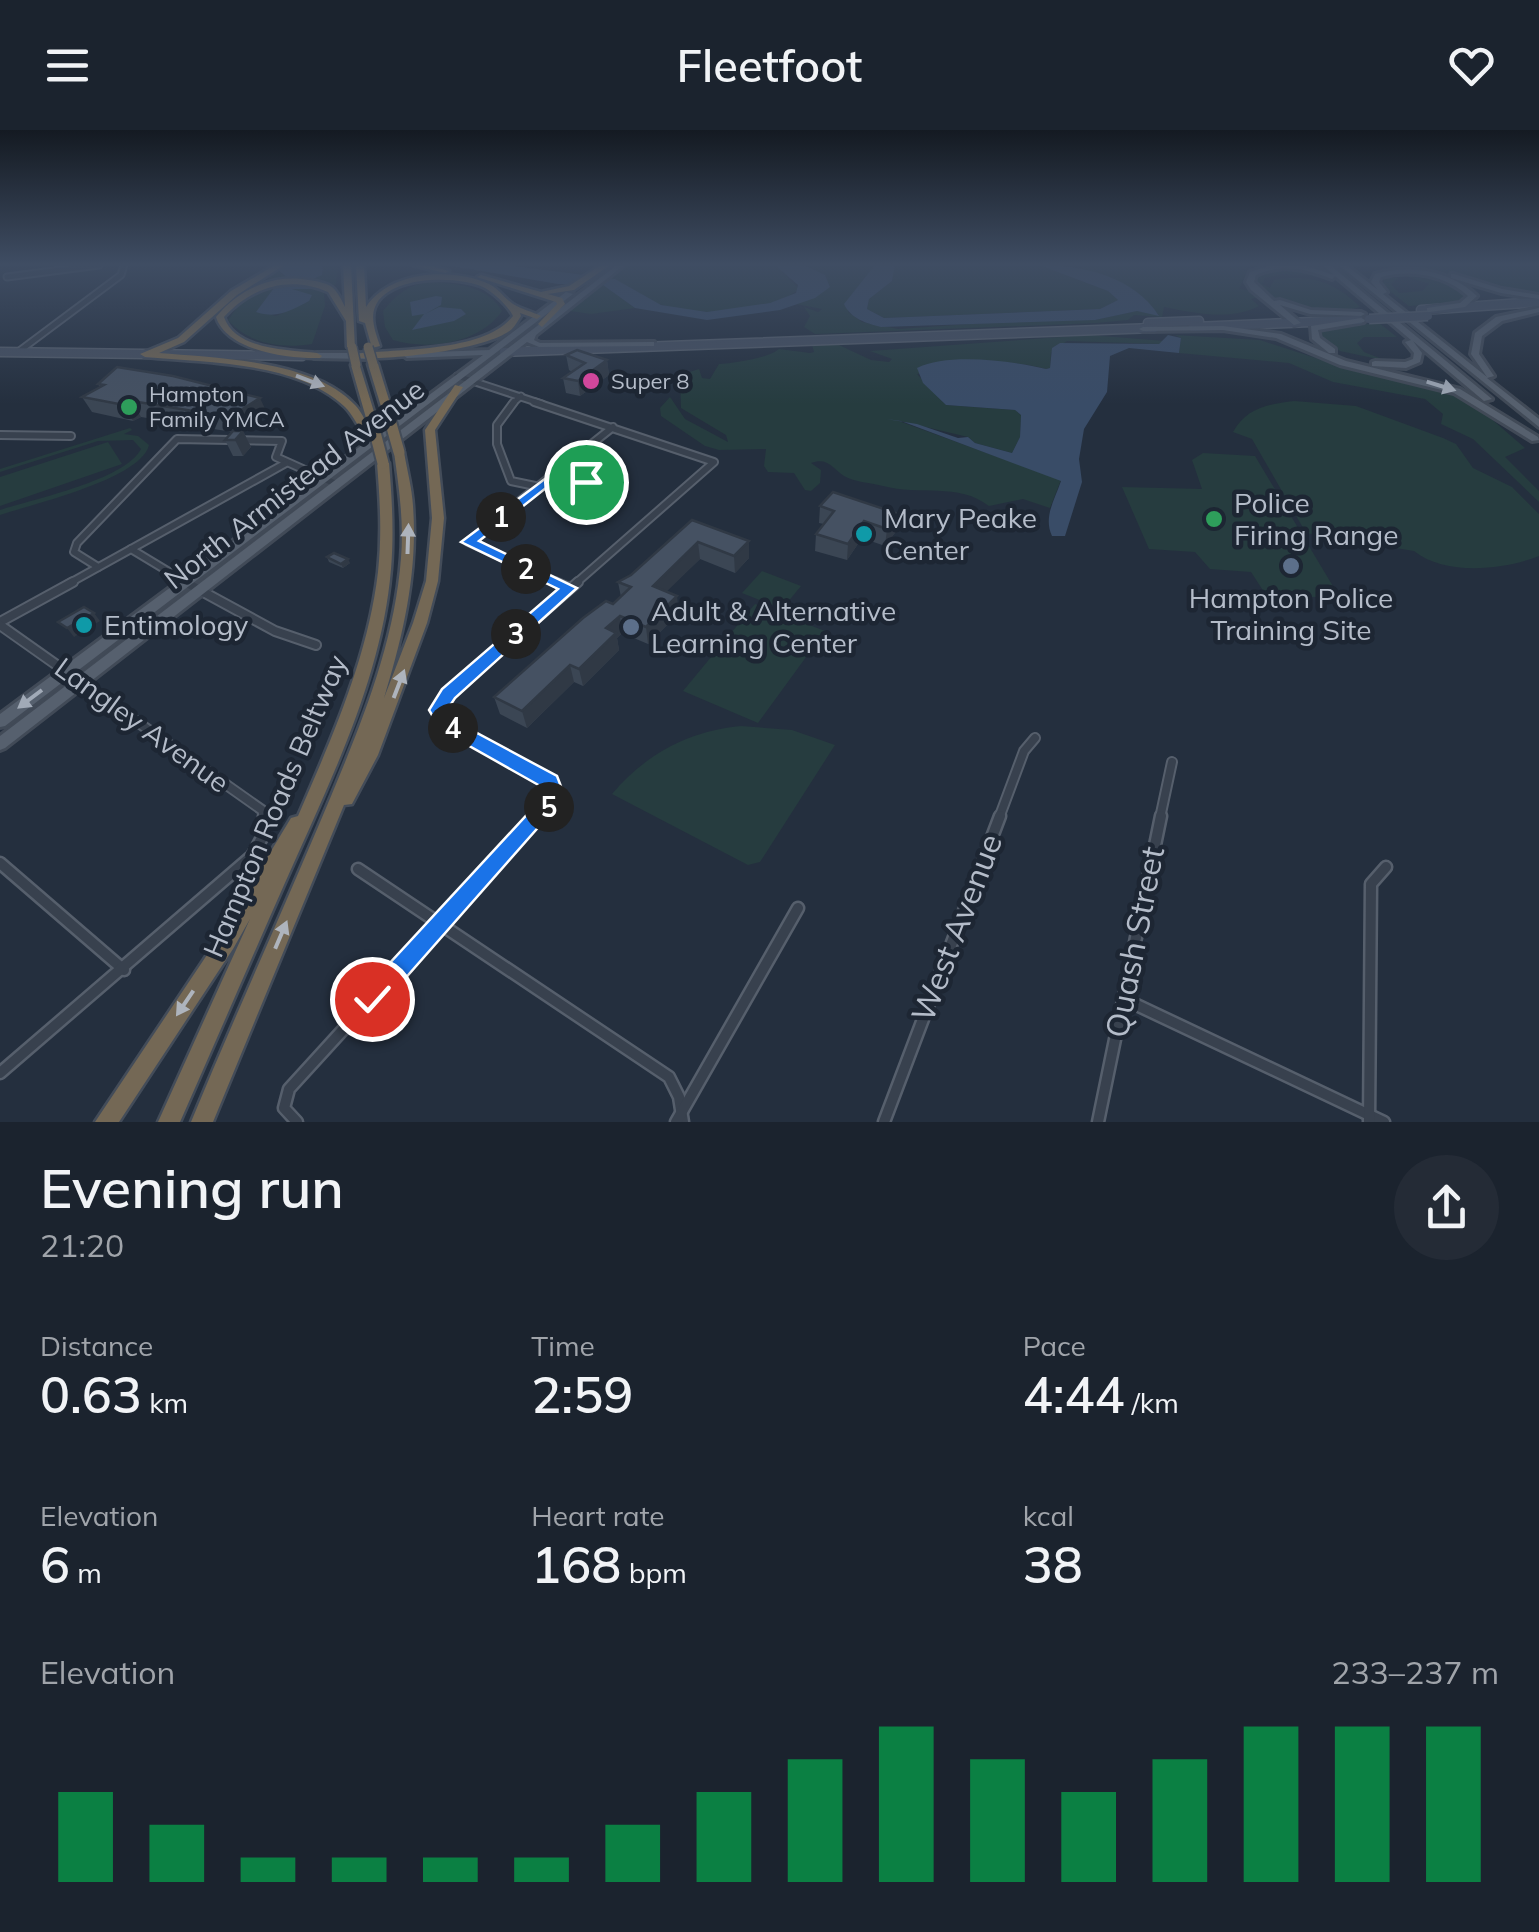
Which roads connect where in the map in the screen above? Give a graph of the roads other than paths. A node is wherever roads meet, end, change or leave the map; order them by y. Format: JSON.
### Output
{"nodes":[{"id":1,"x":72,"y":311,"type":"edge"},
{"id":2,"x":213,"y":311,"type":"edge"},
{"id":3,"x":224,"y":311,"type":"edge"},
{"id":4,"x":343,"y":311,"type":"edge"},
{"id":5,"x":348,"y":311,"type":"edge"},
{"id":6,"x":363,"y":311,"type":"edge"},
{"id":7,"x":370,"y":311,"type":"edge"},
{"id":8,"x":514,"y":311,"type":"edge"},
{"id":9,"x":522,"y":311,"type":"edge"},
{"id":10,"x":550,"y":311,"type":"edge"},
{"id":11,"x":551,"y":311,"type":"edge"},
{"id":12,"x":1283,"y":311,"type":"edge"},
{"id":13,"x":1308,"y":311,"type":"edge"},
{"id":14,"x":1382,"y":311,"type":"edge"},
{"id":15,"x":1400,"y":311,"type":"edge"},
{"id":16,"x":1430,"y":311,"type":"edge"},
{"id":17,"x":1437,"y":311,"type":"edge"},
{"id":18,"x":1518,"y":311,"type":"edge"},
{"id":19,"x":1426,"y":312,"type":"junction"},
{"id":20,"x":1364,"y":318,"type":"junction"},
{"id":21,"x":348,"y":319,"type":"junction"},
{"id":22,"x":539,"y":320,"type":"junction"},
{"id":23,"x":1294,"y":320,"type":"junction"},
{"id":24,"x":1397,"y":324,"type":"junction"},
{"id":25,"x":1142,"y":328,"type":"junction"},
{"id":26,"x":533,"y":331,"type":"junction"},
{"id":27,"x":651,"y":344,"type":"junction"},
{"id":28,"x":0,"y":352,"type":"edge"},
{"id":29,"x":18,"y":352,"type":"junction"},
{"id":30,"x":490,"y":352,"type":"junction"},
{"id":31,"x":504,"y":352,"type":"junction"},
{"id":32,"x":145,"y":354,"type":"junction"},
{"id":33,"x":365,"y":354,"type":"junction"},
{"id":34,"x":405,"y":355,"type":"junction"},
{"id":35,"x":317,"y":356,"type":"junction"},
{"id":36,"x":461,"y":381,"type":"junction"},
{"id":37,"x":521,"y":396,"type":"junction"},
{"id":38,"x":424,"y":402,"type":"junction"},
{"id":39,"x":1526,"y":413,"type":"junction"},
{"id":40,"x":1539,"y":424,"type":"edge"},
{"id":41,"x":370,"y":427,"type":"junction"},
{"id":42,"x":613,"y":427,"type":"junction"},
{"id":43,"x":0,"y":435,"type":"edge"},
{"id":44,"x":71,"y":436,"type":"dead end"},
{"id":45,"x":1537,"y":440,"type":"edge"},
{"id":46,"x":286,"y":463,"type":"junction"},
{"id":47,"x":554,"y":476,"type":"junction"},
{"id":48,"x":322,"y":478,"type":"junction"},
{"id":49,"x":586,"y":482,"type":"dead end"},
{"id":50,"x":336,"y":484,"type":"junction"},
{"id":51,"x":540,"y":486,"type":"junction"},
{"id":52,"x":131,"y":549,"type":"junction"},
{"id":53,"x":98,"y":567,"type":"junction"},
{"id":54,"x":186,"y":581,"type":"junction"},
{"id":55,"x":569,"y":588,"type":"junction"},
{"id":56,"x":201,"y":589,"type":"junction"},
{"id":57,"x":0,"y":623,"type":"edge"},
{"id":58,"x":316,"y":645,"type":"dead end"},
{"id":59,"x":68,"y":670,"type":"junction"},
{"id":60,"x":82,"y":681,"type":"junction"},
{"id":61,"x":0,"y":722,"type":"edge"},
{"id":62,"x":1035,"y":738,"type":"dead end"},
{"id":63,"x":0,"y":744,"type":"edge"},
{"id":64,"x":1172,"y":762,"type":"dead end"},
{"id":65,"x":312,"y":802,"type":"junction"},
{"id":66,"x":0,"y":863,"type":"edge"},
{"id":67,"x":310,"y":865,"type":"junction"},
{"id":68,"x":1386,"y":866,"type":"dead end"},
{"id":69,"x":358,"y":869,"type":"dead end"},
{"id":70,"x":798,"y":908,"type":"dead end"},
{"id":71,"x":442,"y":924,"type":"junction"},
{"id":72,"x":124,"y":970,"type":"junction"},
{"id":73,"x":1124,"y":1000,"type":"junction"},
{"id":74,"x":0,"y":1073,"type":"edge"},
{"id":75,"x":292,"y":1117,"type":"edge"},
{"id":76,"x":680,"y":1119,"type":"edge"},
{"id":77,"x":1369,"y":1119,"type":"edge"},
{"id":78,"x":106,"y":1122,"type":"edge"},
{"id":79,"x":169,"y":1122,"type":"edge"},
{"id":80,"x":202,"y":1122,"type":"edge"},
{"id":81,"x":884,"y":1122,"type":"edge"},
{"id":82,"x":1098,"y":1122,"type":"edge"},
{"id":83,"x":1384,"y":1122,"type":"edge"}],
"edges":[{"from":1,"to":29,"type":"street"},
{"from":2,"to":32,"type":"highway"},
{"from":3,"to":35,"type":"highway"},
{"from":4,"to":21,"type":"highway"},
{"from":5,"to":21,"type":"highway","name":"Hampton Roads Beltway"},
{"from":6,"to":33,"type":"highway","name":"Hampton Roads Beltway"},
{"from":7,"to":33,"type":"highway"},
{"from":8,"to":33,"type":"highway"},
{"from":9,"to":22,"type":"highway"},
{"from":10,"to":22,"type":"main road","name":"North Armistead Avenue"},
{"from":11,"to":22,"type":"highway"},
{"from":12,"to":23,"type":"main road"},
{"from":13,"to":20,"type":"main road"},
{"from":14,"to":24,"type":"main road"},
{"from":15,"to":39,"type":"main road"},
{"from":16,"to":19,"type":"main road"},
{"from":17,"to":19,"type":"main road"},
{"from":18,"to":39,"type":"main road"},
{"from":19,"to":20,"type":"main road","bridge":true},
{"from":20,"to":23,"type":"main road"},
{"from":20,"to":24,"type":"main road"},
{"from":21,"to":33,"type":"highway","name":"Hampton Roads Beltway","bridge":true},
{"from":22,"to":26,"type":"main road","name":"North Armistead Avenue"},
{"from":22,"to":30,"type":"main road","name":"North Armistead Avenue"},
{"from":23,"to":25,"type":"main road"},
{"from":23,"to":27,"type":"main road"},
{"from":24,"to":45,"type":"main road"},
{"from":25,"to":31,"type":"main road"},
{"from":25,"to":45,"type":"main road","one_way":true},
{"from":26,"to":27,"type":"main road"},
{"from":26,"to":31,"type":"main road","name":"North Armistead Avenue"},
{"from":27,"to":31,"type":"main road"},
{"from":28,"to":29,"type":"main road"},
{"from":29,"to":32,"type":"main road"},
{"from":30,"to":31,"type":"main road"},
{"from":30,"to":34,"type":"main road"},
{"from":30,"to":36,"type":"main road","name":"North Armistead Avenue"},
{"from":31,"to":36,"type":"main road","name":"North Armistead Avenue"},
{"from":32,"to":35,"type":"main road"},
{"from":32,"to":41,"type":"highway","one_way":true},
{"from":33,"to":34,"type":"main road"},
{"from":33,"to":35,"type":"main road"},
{"from":33,"to":41,"type":"highway","name":"Hampton Roads Beltway"},
{"from":67,"to":33,"type":"highway","name":"Hampton Roads Beltway","one_way":true,"bridge":true},
{"from":34,"to":38,"type":"main road"},
{"from":36,"to":37,"type":"street"},
{"from":36,"to":38,"type":"main road","name":"North Armistead Avenue"},
{"from":36,"to":50,"type":"main road","name":"North Armistead Avenue"},
{"from":67,"to":36,"type":"highway","one_way":true},
{"from":37,"to":42,"type":"street"},
{"from":37,"to":51,"type":"street"},
{"from":38,"to":48,"type":"main road","name":"North Armistead Avenue"},
{"from":39,"to":40,"type":"main road"},
{"from":41,"to":65,"type":"highway","name":"Hampton Roads Beltway","bridge":true},
{"from":42,"to":47,"type":"street"},
{"from":42,"to":55,"type":"street"},
{"from":43,"to":44,"type":"street"},
{"from":46,"to":48,"type":"street"},
{"from":46,"to":52,"type":"street"},
{"from":46,"to":53,"type":"street"},
{"from":47,"to":49,"type":"street"},
{"from":47,"to":51,"type":"street"},
{"from":48,"to":50,"type":"street"},
{"from":48,"to":54,"type":"main road","name":"North Armistead Avenue"},
{"from":50,"to":56,"type":"main road","name":"North Armistead Avenue"},
{"from":51,"to":55,"type":"street"},
{"from":52,"to":53,"type":"street"},
{"from":52,"to":54,"type":"street"},
{"from":53,"to":57,"type":"street"},
{"from":54,"to":56,"type":"street"},
{"from":54,"to":59,"type":"main road","name":"North Armistead Avenue"},
{"from":55,"to":71,"type":"street"},
{"from":56,"to":58,"type":"street"},
{"from":56,"to":60,"type":"main road","name":"North Armistead Avenue"},
{"from":57,"to":59,"type":"street","name":"Langley Avenue"},
{"from":59,"to":60,"type":"street","name":"Langley Avenue"},
{"from":59,"to":61,"type":"main road","name":"North Armistead Avenue","one_way":true},
{"from":60,"to":63,"type":"main road","name":"North Armistead Avenue"},
{"from":60,"to":72,"type":"street","name":"Langley Avenue"},
{"from":62,"to":81,"type":"street","name":"West Avenue"},
{"from":64,"to":73,"type":"street","name":"Quash Street"},
{"from":65,"to":78,"type":"highway","one_way":true},
{"from":65,"to":79,"type":"highway","name":"Hampton Roads Beltway"},
{"from":66,"to":72,"type":"street"},
{"from":80,"to":67,"type":"highway","name":"Hampton Roads Beltway","one_way":true},
{"from":68,"to":77,"type":"street"},
{"from":69,"to":71,"type":"street"},
{"from":70,"to":76,"type":"street"},
{"from":71,"to":75,"type":"street"},
{"from":71,"to":76,"type":"street"},
{"from":72,"to":74,"type":"street"},
{"from":73,"to":77,"type":"street"},
{"from":73,"to":82,"type":"street","name":"Quash Street"},
{"from":77,"to":83,"type":"street"}]}
